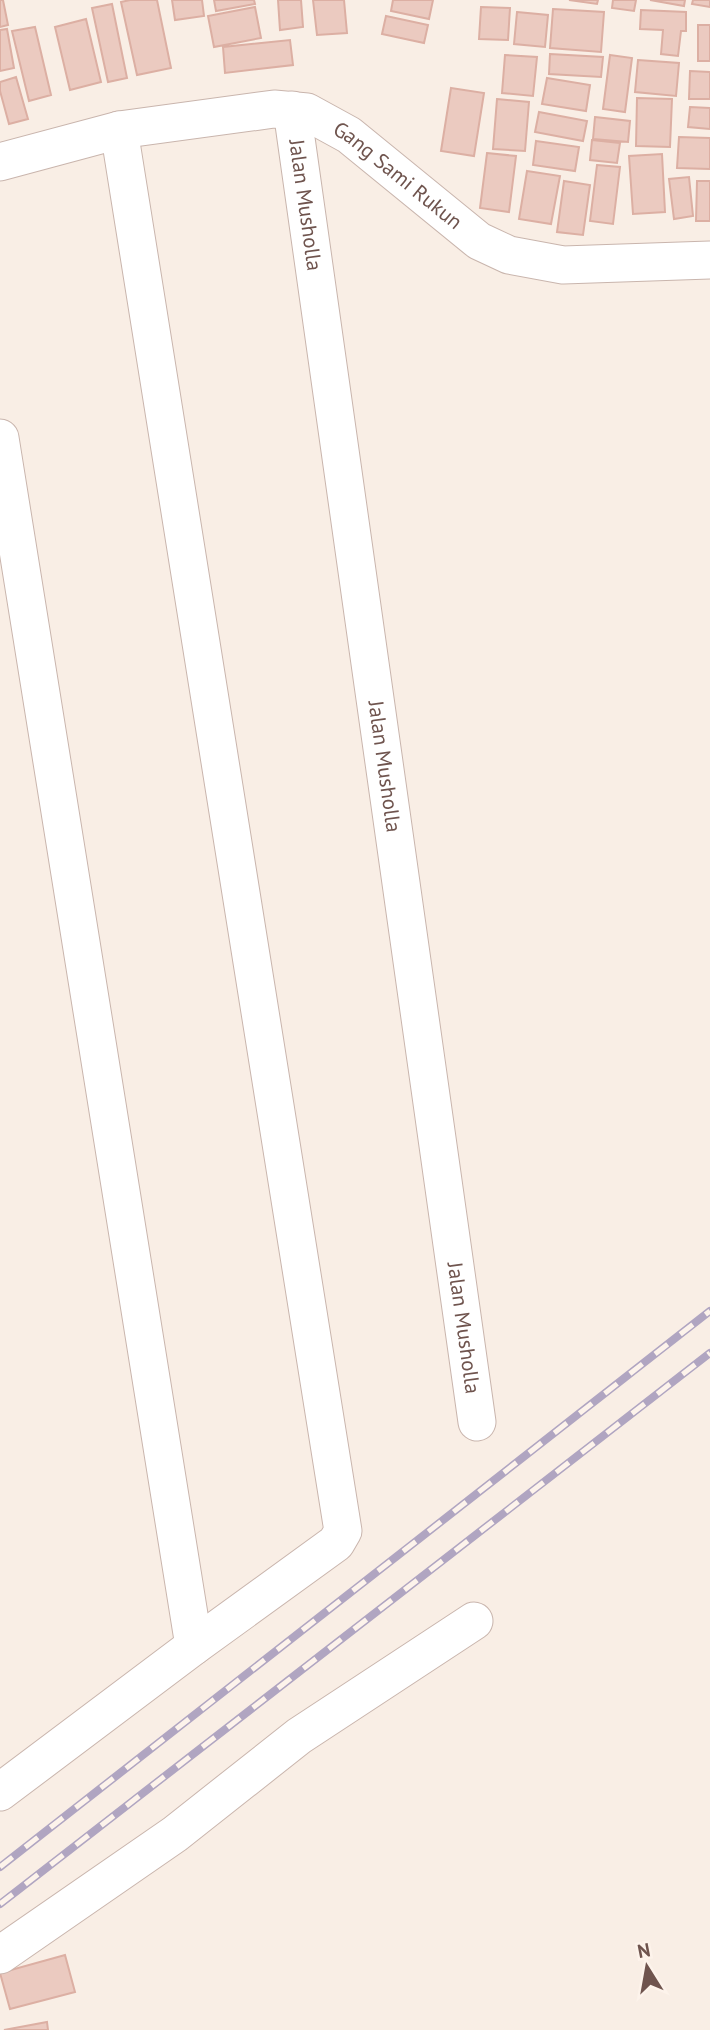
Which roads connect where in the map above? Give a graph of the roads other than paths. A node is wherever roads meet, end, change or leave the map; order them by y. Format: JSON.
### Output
{"nodes":[{"id":1,"x":292,"y":110,"type":"junction"},
{"id":2,"x":119,"y":130,"type":"junction"},
{"id":3,"x":0,"y":162,"type":"edge"},
{"id":4,"x":710,"y":260,"type":"edge"},
{"id":5,"x":0,"y":438,"type":"edge"},
{"id":6,"x":477,"y":1422,"type":"dead end"},
{"id":7,"x":474,"y":1621,"type":"dead end"},
{"id":8,"x":194,"y":1646,"type":"junction"},
{"id":9,"x":0,"y":1792,"type":"edge"},
{"id":10,"x":0,"y":1955,"type":"edge"}],
"edges":[{"from":1,"to":2,"type":"street","name":"Gang Sami Rukun"},
{"from":1,"to":4,"type":"street","name":"Gang Sami Rukun"},
{"from":1,"to":6,"type":"street","name":"Jalan Musholla"},
{"from":2,"to":3,"type":"street","name":"Gang Sami Rukun"},
{"from":2,"to":8,"type":"street"},
{"from":5,"to":8,"type":"street"},
{"from":7,"to":10,"type":"street"},
{"from":8,"to":9,"type":"street"}]}
